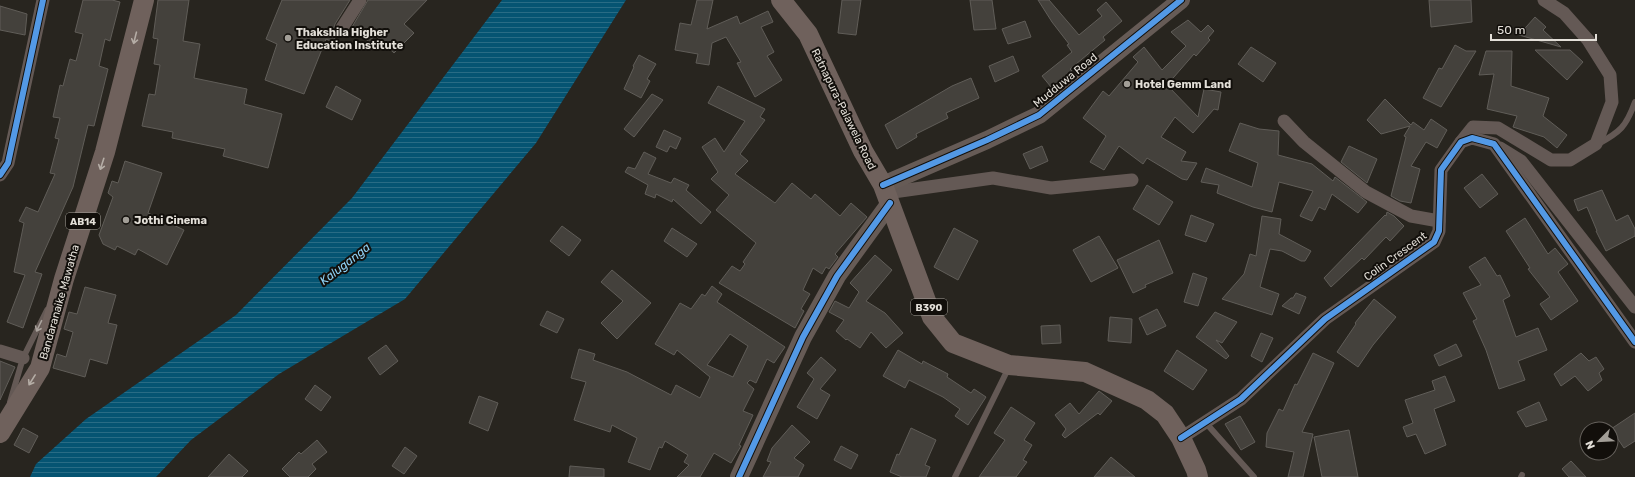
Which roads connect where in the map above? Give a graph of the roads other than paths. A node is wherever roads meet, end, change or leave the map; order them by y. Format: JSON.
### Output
{"nodes":[{"id":1,"x":42,"y":0,"type":"edge"},
{"id":2,"x":144,"y":0,"type":"edge"},
{"id":3,"x":360,"y":0,"type":"edge"},
{"id":4,"x":781,"y":0,"type":"edge"},
{"id":5,"x":1181,"y":0,"type":"edge"},
{"id":6,"x":1544,"y":0,"type":"edge"},
{"id":7,"x":342,"y":28,"type":"dead end"},
{"id":8,"x":1635,"y":102,"type":"edge"},
{"id":9,"x":1284,"y":121,"type":"dead end"},
{"id":10,"x":1461,"y":142,"type":"junction"},
{"id":11,"x":1494,"y":144,"type":"junction"},
{"id":12,"x":1596,"y":144,"type":"junction"},
{"id":13,"x":0,"y":176,"type":"edge"},
{"id":14,"x":1132,"y":180,"type":"dead end"},
{"id":15,"x":886,"y":194,"type":"junction"},
{"id":16,"x":1439,"y":221,"type":"junction"},
{"id":17,"x":64,"y":279,"type":"junction"},
{"id":18,"x":1635,"y":307,"type":"edge"},
{"id":19,"x":1635,"y":342,"type":"edge"},
{"id":20,"x":0,"y":351,"type":"edge"},
{"id":21,"x":23,"y":358,"type":"junction"},
{"id":22,"x":1009,"y":365,"type":"junction"},
{"id":23,"x":1206,"y":422,"type":"junction"},
{"id":24,"x":0,"y":432,"type":"edge"},
{"id":25,"x":1181,"y":438,"type":"junction"},
{"id":26,"x":739,"y":477,"type":"edge"},
{"id":27,"x":955,"y":477,"type":"edge"},
{"id":28,"x":1198,"y":477,"type":"edge"},
{"id":29,"x":1254,"y":477,"type":"edge"}],
"edges":[{"from":1,"to":13,"type":"street"},
{"from":2,"to":17,"type":"main road","name":"Bandaranaike Mawatha","number":"AB14","one_way":true},
{"from":3,"to":7,"type":"street"},
{"from":4,"to":15,"type":"main road","name":"Ratnapura-Palawela Road","number":"B390"},
{"from":5,"to":15,"type":"street","name":"Mudduwa Road"},
{"from":6,"to":12,"type":"street"},
{"from":8,"to":12,"type":"lane"},
{"from":9,"to":16,"type":"street"},
{"from":10,"to":11,"type":"street"},
{"from":10,"to":12,"type":"street","name":"Colin Crescent"},
{"from":10,"to":16,"type":"street","name":"Colin Crescent"},
{"from":11,"to":18,"type":"street"},
{"from":11,"to":19,"type":"street"},
{"from":14,"to":15,"type":"street"},
{"from":15,"to":22,"type":"main road","name":"Ratnapura-Palawela Road","number":"B390"},
{"from":15,"to":26,"type":"street"},
{"from":16,"to":23,"type":"street","name":"Colin Crescent"},
{"from":17,"to":21,"type":"lane","one_way":true},
{"from":17,"to":24,"type":"main road","name":"Bandaranaike Mawatha","number":"AB14","one_way":true},
{"from":20,"to":21,"type":"street"},
{"from":21,"to":24,"type":"lane"},
{"from":22,"to":25,"type":"main road","name":"Ratnapura-Palawela Road","number":"B390"},
{"from":22,"to":27,"type":"lane"},
{"from":23,"to":25,"type":"street","name":"Colin Crescent"},
{"from":23,"to":29,"type":"lane"},
{"from":25,"to":28,"type":"main road","name":"Ratnapura-Palawela Road","number":"B390"}]}
